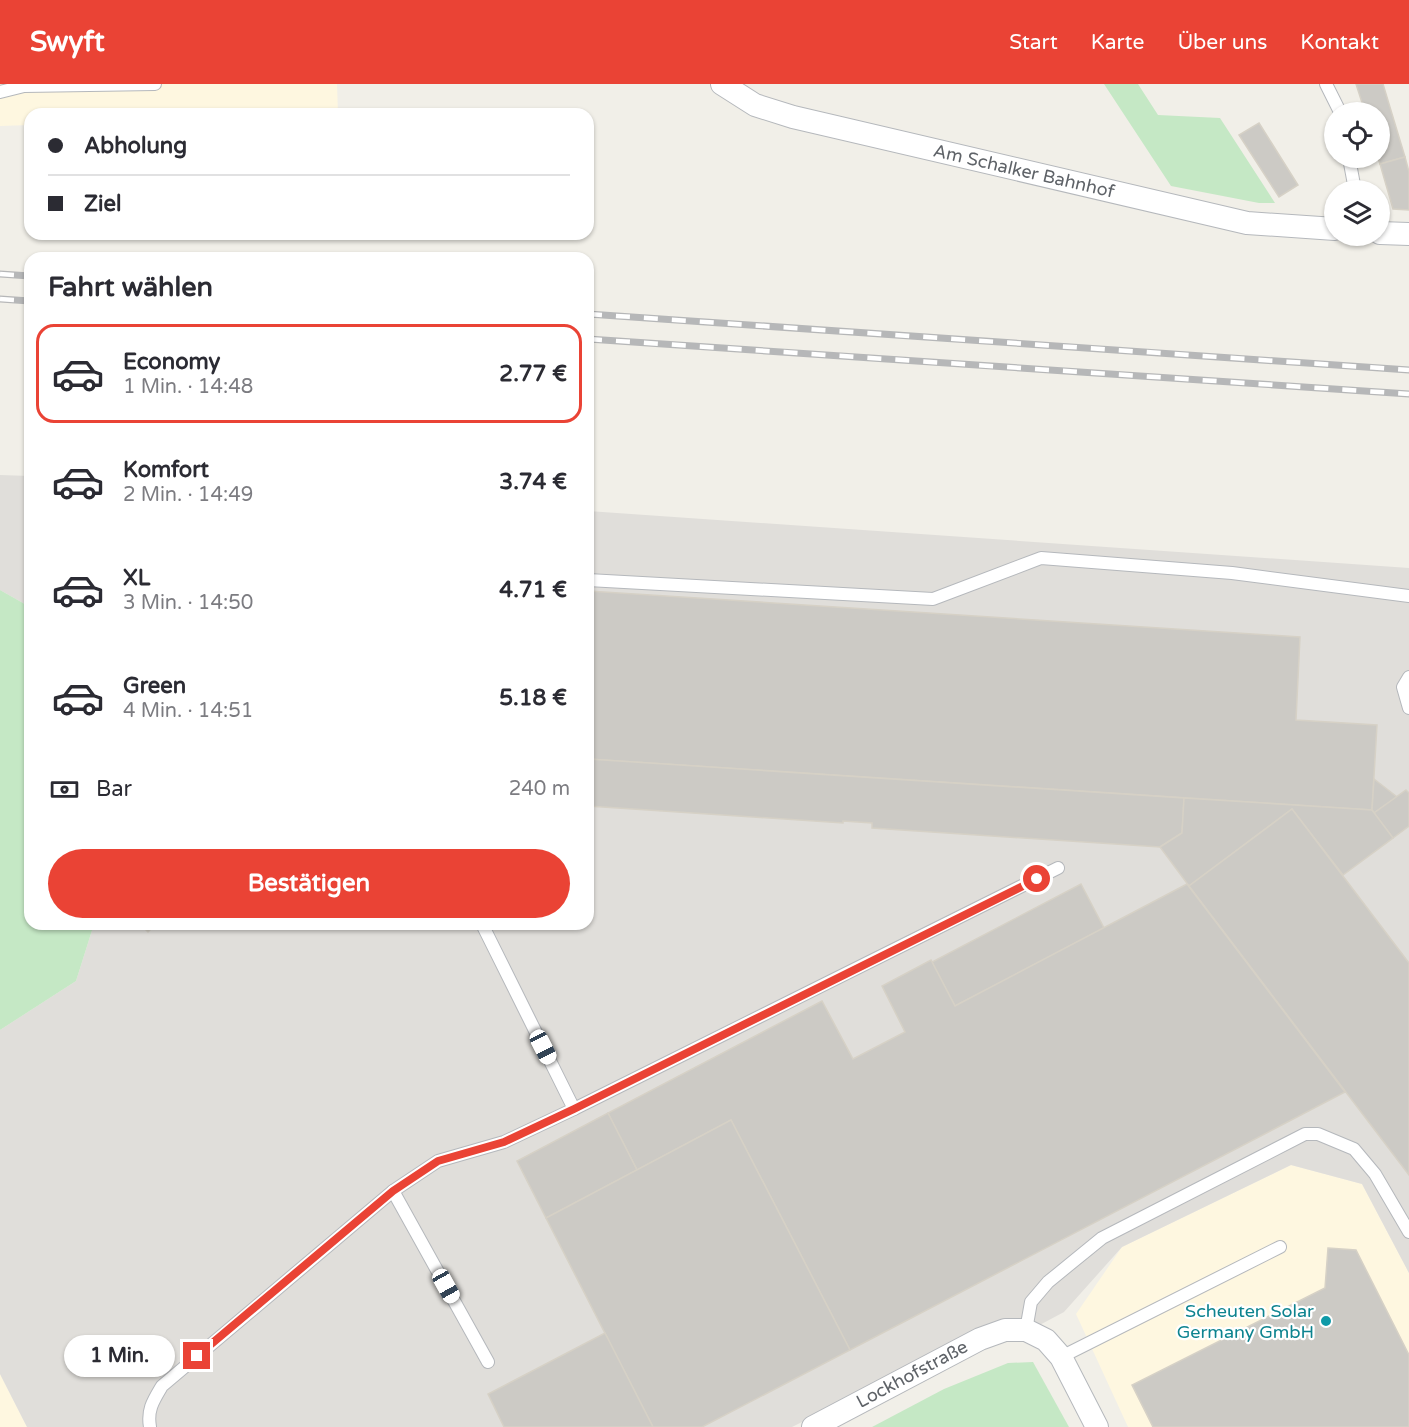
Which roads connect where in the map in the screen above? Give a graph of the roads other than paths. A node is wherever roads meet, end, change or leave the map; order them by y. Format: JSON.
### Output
{"nodes":[{"id":1,"x":155,"y":84,"type":"edge"},
{"id":2,"x":722,"y":84,"type":"edge"},
{"id":3,"x":1326,"y":84,"type":"edge"},
{"id":4,"x":0,"y":92,"type":"edge"},
{"id":5,"x":1335,"y":102,"type":"edge"},
{"id":6,"x":1324,"y":229,"type":"edge"},
{"id":7,"x":1390,"y":233,"type":"edge"},
{"id":8,"x":1409,"y":234,"type":"edge"},
{"id":9,"x":594,"y":580,"type":"edge"},
{"id":10,"x":1409,"y":596,"type":"edge"},
{"id":11,"x":1409,"y":676,"type":"edge"},
{"id":12,"x":1409,"y":708,"type":"edge"},
{"id":13,"x":1059,"y":868,"type":"dead end"},
{"id":14,"x":485,"y":930,"type":"edge"},
{"id":15,"x":574,"y":1109,"type":"junction"},
{"id":16,"x":393,"y":1191,"type":"junction"},
{"id":17,"x":1409,"y":1233,"type":"edge"},
{"id":18,"x":1280,"y":1247,"type":"dead end"},
{"id":19,"x":1026,"y":1330,"type":"junction"},
{"id":20,"x":1061,"y":1357,"type":"junction"},
{"id":21,"x":488,"y":1362,"type":"dead end"},
{"id":22,"x":150,"y":1427,"type":"edge"},
{"id":23,"x":813,"y":1427,"type":"edge"},
{"id":24,"x":1097,"y":1427,"type":"edge"}],
"edges":[{"from":1,"to":4,"type":"lane"},
{"from":2,"to":6,"type":"street","name":"Am Schalker Bahnhof"},
{"from":3,"to":5,"type":"lane"},
{"from":7,"to":8,"type":"street"},
{"from":9,"to":10,"type":"lane"},
{"from":11,"to":12,"type":"lane"},
{"from":13,"to":15,"type":"lane"},
{"from":14,"to":15,"type":"lane"},
{"from":15,"to":16,"type":"lane"},
{"from":16,"to":21,"type":"lane"},
{"from":16,"to":22,"type":"lane"},
{"from":17,"to":19,"type":"lane"},
{"from":18,"to":20,"type":"lane"},
{"from":19,"to":20,"type":"street"},
{"from":19,"to":23,"type":"street","name":"Lockhofstraße"},
{"from":20,"to":24,"type":"street"}]}
